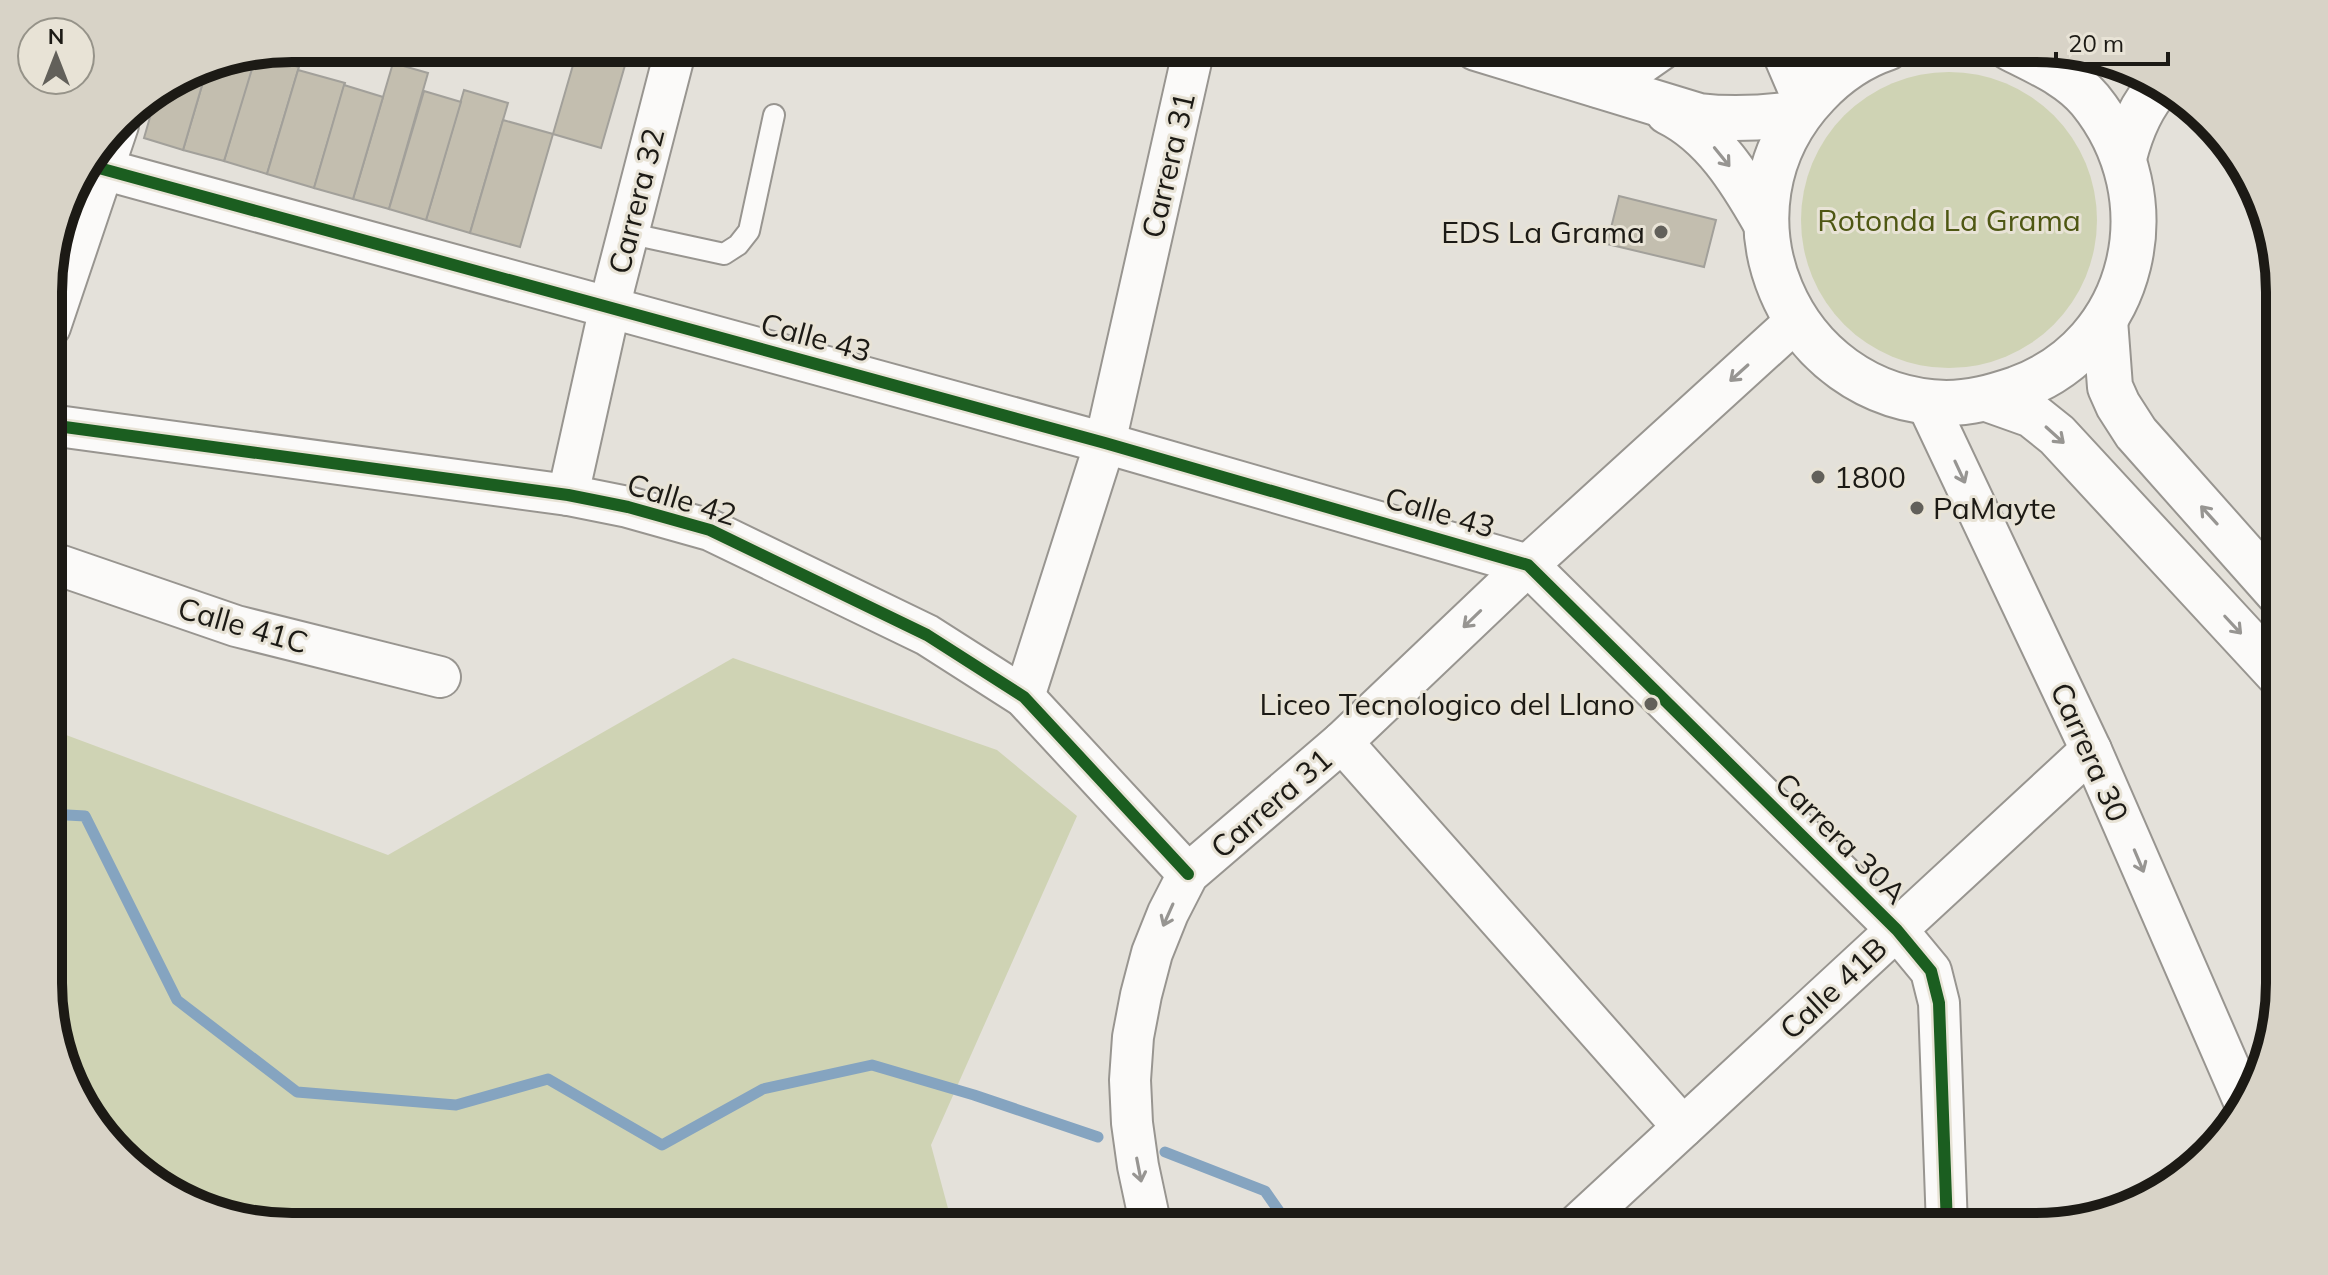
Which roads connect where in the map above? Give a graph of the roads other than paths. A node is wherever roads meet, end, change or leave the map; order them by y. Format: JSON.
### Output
{"nodes":[{"id":1,"x":672,"y":62,"type":"edge"},
{"id":2,"x":1191,"y":62,"type":"edge"},
{"id":3,"x":1522,"y":62,"type":"edge"},
{"id":4,"x":1640,"y":62,"type":"edge"},
{"id":5,"x":1788,"y":62,"type":"edge"},
{"id":6,"x":1858,"y":62,"type":"edge"},
{"id":7,"x":2038,"y":62,"type":"edge"},
{"id":8,"x":1617,"y":91,"type":"junction"},
{"id":9,"x":2153,"y":95,"type":"edge"},
{"id":10,"x":1804,"y":108,"type":"junction"},
{"id":11,"x":774,"y":115,"type":"dead end"},
{"id":12,"x":2124,"y":158,"type":"junction"},
{"id":13,"x":99,"y":168,"type":"edge"},
{"id":14,"x":93,"y":177,"type":"edge"},
{"id":15,"x":1765,"y":222,"type":"junction"},
{"id":16,"x":627,"y":233,"type":"junction"},
{"id":17,"x":62,"y":285,"type":"edge"},
{"id":18,"x":611,"y":308,"type":"junction"},
{"id":19,"x":2105,"y":320,"type":"junction"},
{"id":20,"x":1796,"y":321,"type":"junction"},
{"id":21,"x":1987,"y":399,"type":"junction"},
{"id":22,"x":1926,"y":401,"type":"junction"},
{"id":23,"x":62,"y":427,"type":"edge"},
{"id":24,"x":1105,"y":443,"type":"junction"},
{"id":25,"x":568,"y":495,"type":"junction"},
{"id":26,"x":1528,"y":565,"type":"junction"},
{"id":27,"x":62,"y":566,"type":"edge"},
{"id":28,"x":2266,"y":579,"type":"edge"},
{"id":29,"x":2266,"y":661,"type":"edge"},
{"id":30,"x":440,"y":677,"type":"dead end"},
{"id":31,"x":1024,"y":697,"type":"junction"},
{"id":32,"x":1342,"y":742,"type":"junction"},
{"id":33,"x":2091,"y":750,"type":"junction"},
{"id":34,"x":1188,"y":874,"type":"junction"},
{"id":35,"x":1897,"y":930,"type":"junction"},
{"id":36,"x":2239,"y":1090,"type":"edge"},
{"id":37,"x":1683,"y":1127,"type":"junction"},
{"id":38,"x":1148,"y":1213,"type":"edge"},
{"id":39,"x":1590,"y":1213,"type":"edge"},
{"id":40,"x":1946,"y":1213,"type":"edge"}],
"edges":[{"from":1,"to":16,"type":"street","name":"Carrera 32"},
{"from":2,"to":24,"type":"street","name":"Carrera 31"},
{"from":3,"to":8,"type":"main road"},
{"from":4,"to":8,"type":"main road"},
{"from":5,"to":10,"type":"main road"},
{"from":6,"to":10,"type":"main road"},
{"from":7,"to":12,"type":"main road"},
{"from":8,"to":10,"type":"main road"},
{"from":8,"to":15,"type":"main road","one_way":true},
{"from":9,"to":12,"type":"main road"},
{"from":10,"to":15,"type":"main road"},
{"from":11,"to":16,"type":"lane"},
{"from":12,"to":19,"type":"main road"},
{"from":13,"to":18,"type":"street","name":"Calle 43"},
{"from":14,"to":17,"type":"street"},
{"from":15,"to":20,"type":"main road"},
{"from":16,"to":18,"type":"street","name":"Carrera 32"},
{"from":18,"to":24,"type":"street","name":"Calle 43"},
{"from":18,"to":25,"type":"street","name":"Carrera 32"},
{"from":19,"to":21,"type":"main road"},
{"from":28,"to":19,"type":"main road","one_way":true},
{"from":20,"to":22,"type":"main road"},
{"from":20,"to":26,"type":"street","name":"Carrera 31","one_way":true},
{"from":21,"to":22,"type":"main road"},
{"from":21,"to":29,"type":"main road","one_way":true},
{"from":22,"to":33,"type":"street","name":"Carrera 30","one_way":true},
{"from":23,"to":25,"type":"street","name":"Calle 42"},
{"from":24,"to":26,"type":"street","name":"Calle 43"},
{"from":24,"to":31,"type":"street","name":"Carrera 31"},
{"from":25,"to":31,"type":"street","name":"Calle 42"},
{"from":26,"to":32,"type":"street","name":"Carrera 31","one_way":true},
{"from":26,"to":35,"type":"street","name":"Carrera 30A"},
{"from":27,"to":30,"type":"street","name":"Calle 41C"},
{"from":31,"to":34,"type":"street","name":"Calle 42"},
{"from":32,"to":34,"type":"street","name":"Carrera 31"},
{"from":32,"to":37,"type":"street"},
{"from":33,"to":35,"type":"street","name":"Calle 41B"},
{"from":33,"to":36,"type":"street","name":"Carrera 30","one_way":true},
{"from":34,"to":38,"type":"street","name":"Carrera 31","one_way":true},
{"from":35,"to":37,"type":"street","name":"Calle 41B"},
{"from":35,"to":40,"type":"street","name":"Carrera 30A"},
{"from":37,"to":39,"type":"street","name":"Calle 41B"}]}
